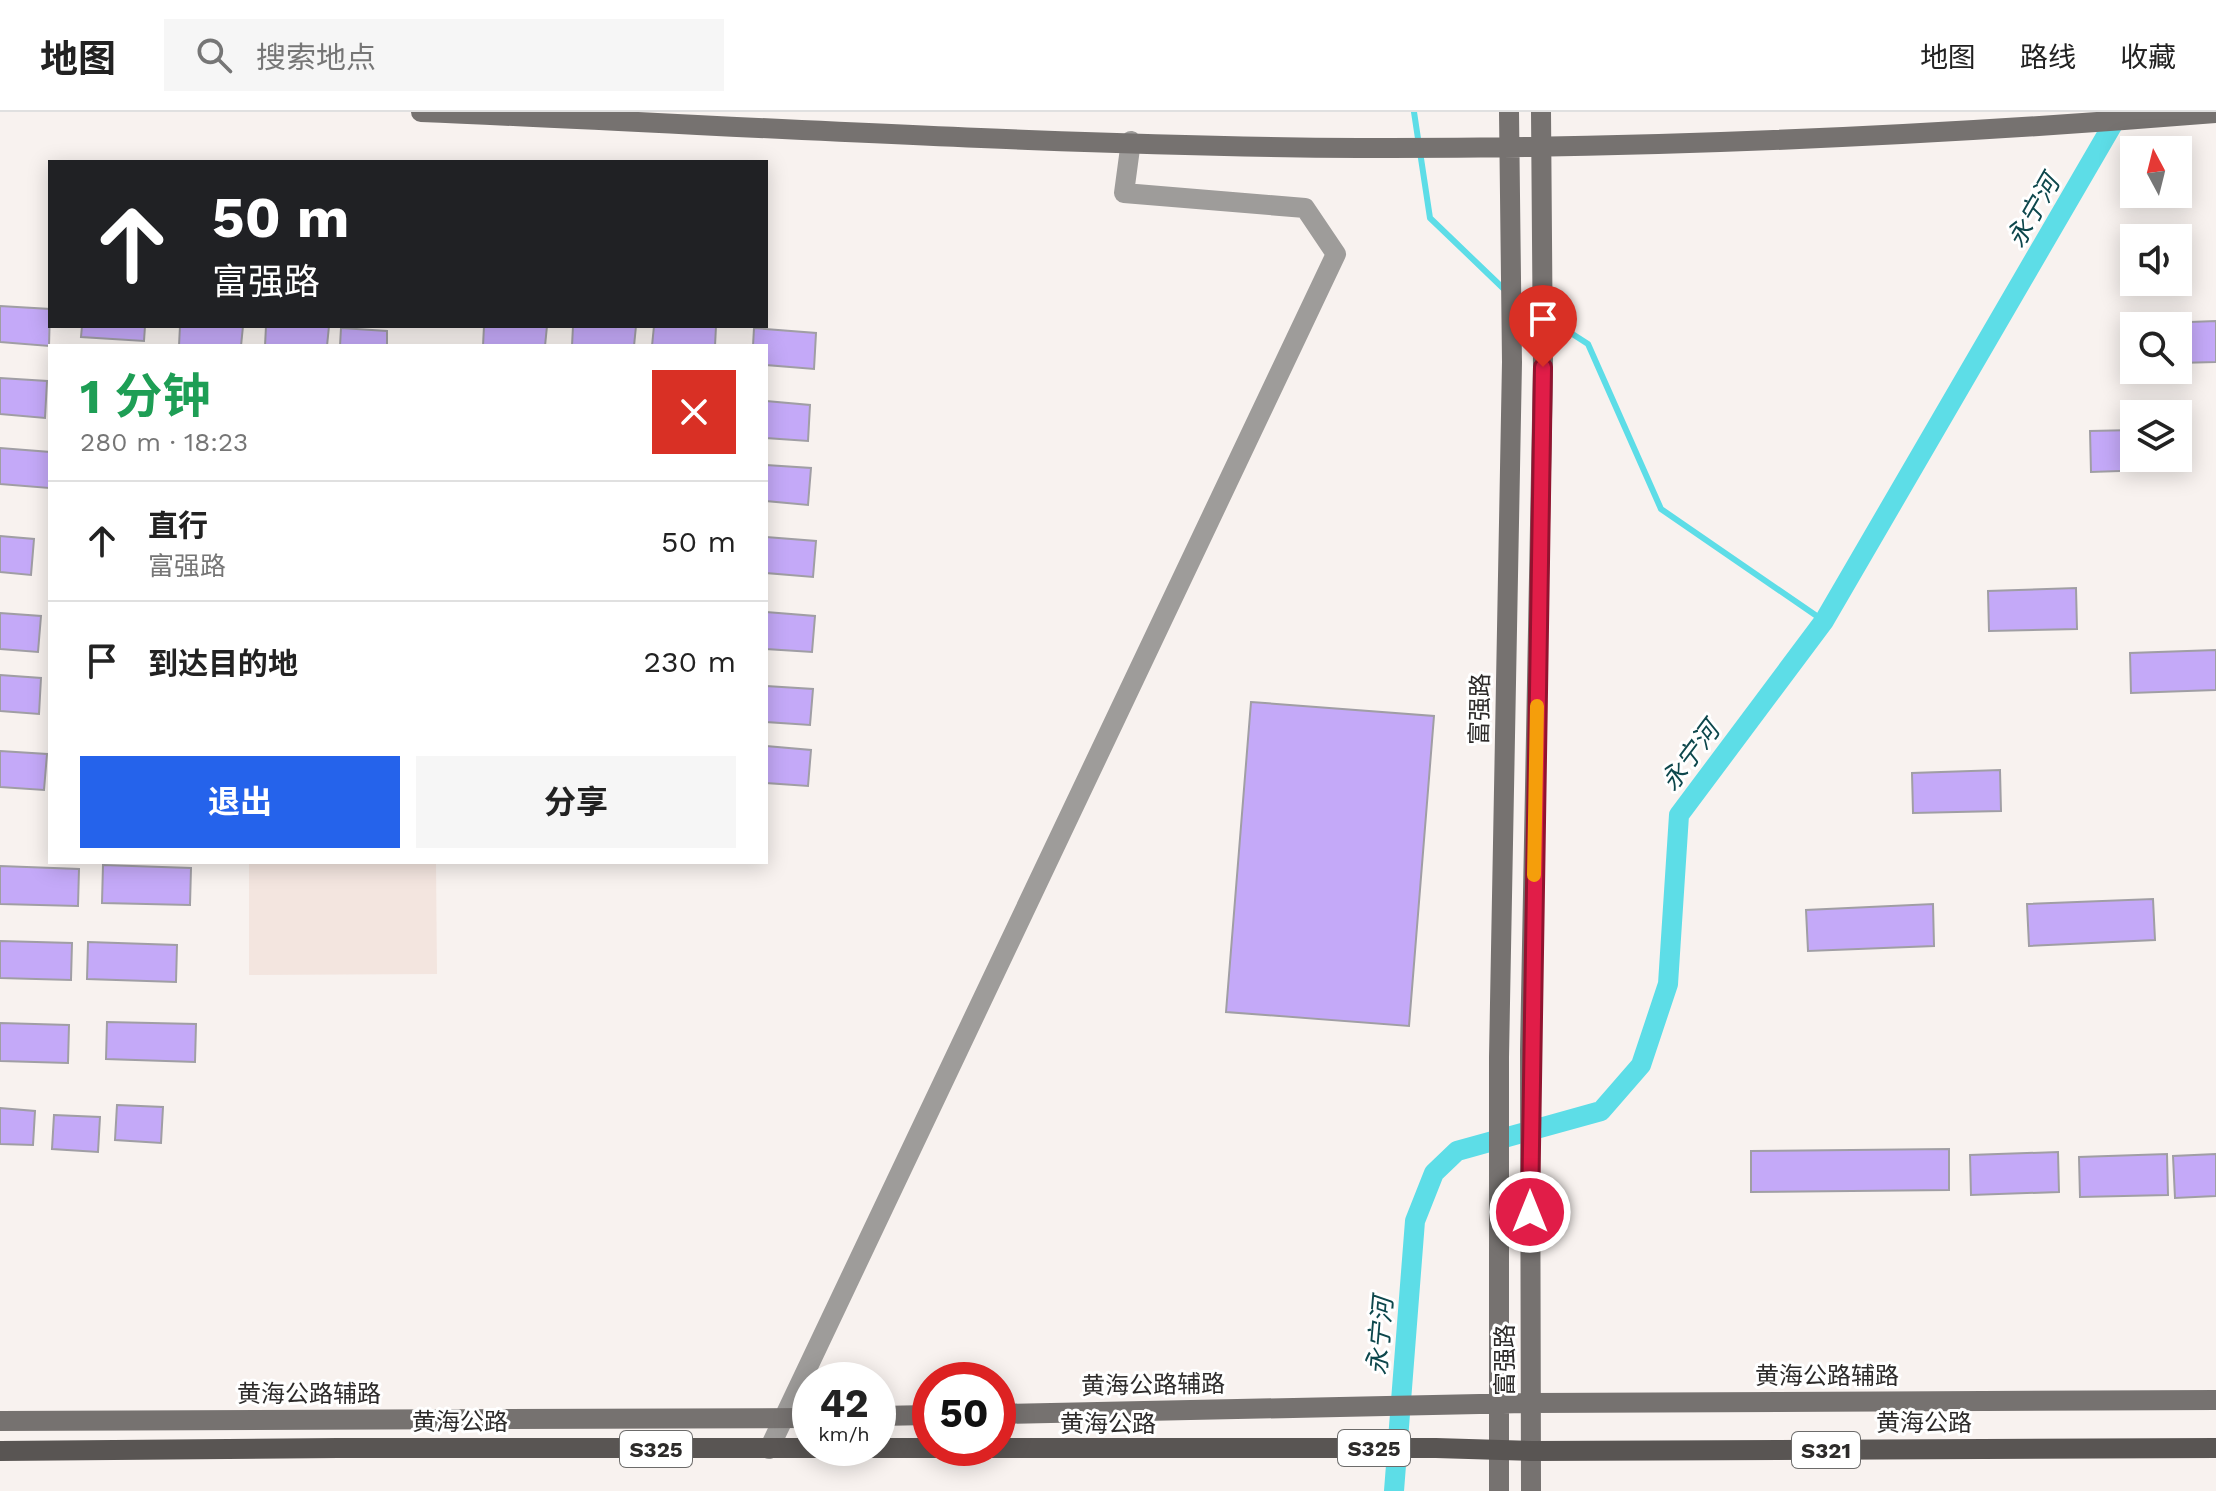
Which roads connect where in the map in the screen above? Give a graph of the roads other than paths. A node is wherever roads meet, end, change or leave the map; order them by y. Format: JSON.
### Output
{"nodes":[{"id":1,"x":421,"y":112,"type":"edge"},
{"id":2,"x":1509,"y":112,"type":"edge"},
{"id":3,"x":1541,"y":112,"type":"edge"},
{"id":4,"x":2216,"y":113,"type":"edge"},
{"id":5,"x":1131,"y":141,"type":"junction"},
{"id":6,"x":1542,"y":145,"type":"junction"},
{"id":7,"x":1509,"y":146,"type":"junction"},
{"id":8,"x":2216,"y":1400,"type":"edge"},
{"id":9,"x":1500,"y":1403,"type":"junction"},
{"id":10,"x":1531,"y":1403,"type":"junction"},
{"id":11,"x":1016,"y":1414,"type":"edge"},
{"id":12,"x":784,"y":1418,"type":"junction"},
{"id":13,"x":792,"y":1418,"type":"edge"},
{"id":14,"x":0,"y":1421,"type":"edge"},
{"id":15,"x":1436,"y":1448,"type":"joint"},
{"id":16,"x":2216,"y":1448,"type":"edge"},
{"id":17,"x":769,"y":1449,"type":"junction"},
{"id":18,"x":0,"y":1451,"type":"edge"},
{"id":19,"x":1500,"y":1451,"type":"junction"},
{"id":20,"x":1531,"y":1451,"type":"junction"},
{"id":21,"x":1499,"y":1491,"type":"edge"},
{"id":22,"x":1531,"y":1491,"type":"edge"}],
"edges":[{"from":1,"to":5,"type":"main road"},
{"from":2,"to":7,"type":"main road"},
{"from":3,"to":6,"type":"main road"},
{"from":4,"to":6,"type":"main road"},
{"from":5,"to":7,"type":"main road"},
{"from":5,"to":12,"type":"street"},
{"from":6,"to":7,"type":"main road"},
{"from":6,"to":10,"type":"main road","name":"富强路"},
{"from":7,"to":9,"type":"main road","name":"富强路"},
{"from":8,"to":10,"type":"main road","name":"黄海公路辅路"},
{"from":9,"to":10,"type":"main road","name":"黄海公路辅路"},
{"from":9,"to":11,"type":"main road","name":"黄海公路辅路"},
{"from":9,"to":19,"type":"main road","name":"富强路"},
{"from":10,"to":20,"type":"main road","name":"富强路"},
{"from":12,"to":13,"type":"main road","name":"黄海公路辅路"},
{"from":12,"to":14,"type":"main road","name":"黄海公路辅路"},
{"from":12,"to":17,"type":"street"},
{"from":15,"to":17,"type":"main road","name":"黄海公路","number":"S325"},
{"from":15,"to":19,"type":"main road","name":"黄海公路","number":"S321"},
{"from":16,"to":20,"type":"main road","name":"黄海公路","number":"S321"},
{"from":17,"to":18,"type":"main road","name":"黄海公路","number":"S325"},
{"from":19,"to":20,"type":"main road","name":"黄海公路","number":"S321"},
{"from":19,"to":21,"type":"main road","name":"富强路"},
{"from":20,"to":22,"type":"main road","name":"富强路"}]}
